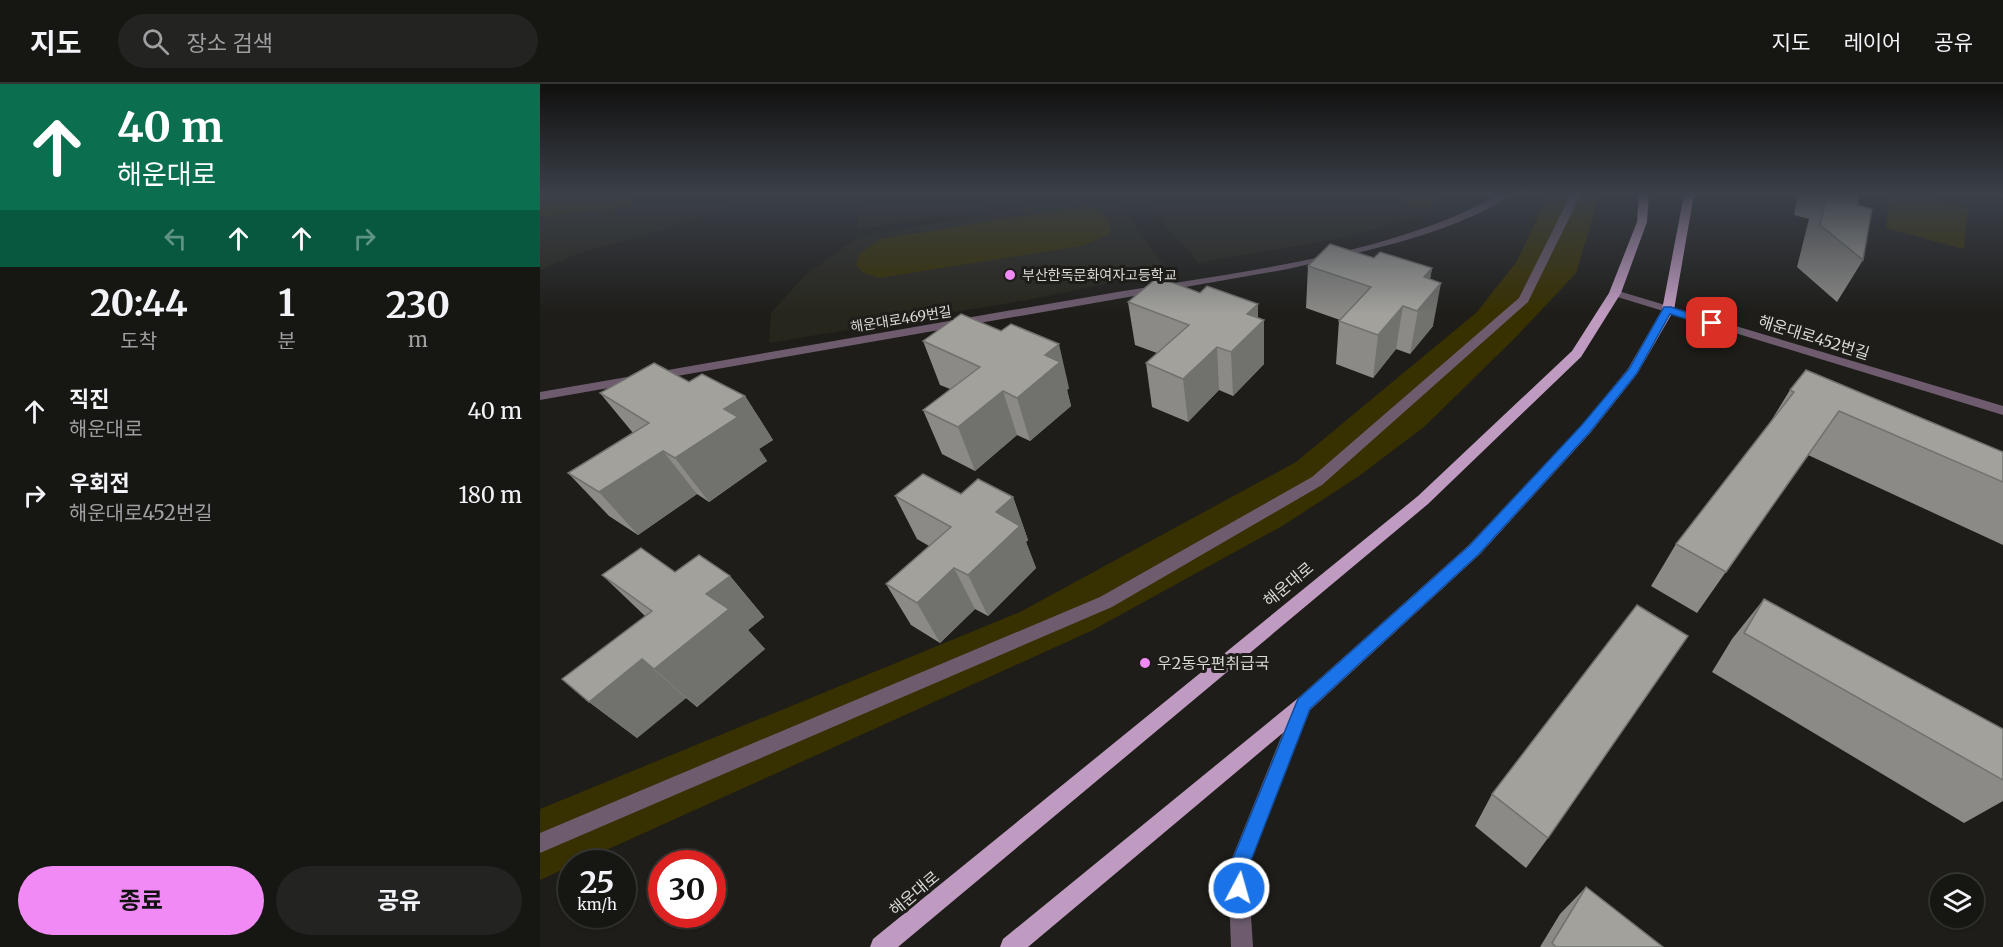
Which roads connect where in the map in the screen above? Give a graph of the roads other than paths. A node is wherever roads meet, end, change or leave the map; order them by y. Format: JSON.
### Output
{"nodes":[{"id":1,"x":1410,"y":234,"type":"edge"},
{"id":2,"x":1556,"y":234,"type":"edge"},
{"id":3,"x":1637,"y":234,"type":"edge"},
{"id":4,"x":1682,"y":234,"type":"edge"},
{"id":5,"x":1615,"y":293,"type":"junction"},
{"id":6,"x":1668,"y":310,"type":"junction"},
{"id":7,"x":540,"y":396,"type":"edge"},
{"id":8,"x":2003,"y":411,"type":"edge"},
{"id":9,"x":1303,"y":705,"type":"junction"},
{"id":10,"x":540,"y":843,"type":"edge"},
{"id":11,"x":881,"y":947,"type":"edge"},
{"id":12,"x":1011,"y":947,"type":"edge"},
{"id":13,"x":1242,"y":947,"type":"edge"}],
"edges":[{"from":1,"to":7,"type":"street","name":"해운대로469번길"},
{"from":2,"to":10,"type":"street"},
{"from":3,"to":5,"type":"main road","name":"해운대로"},
{"from":4,"to":6,"type":"main road"},
{"from":5,"to":6,"type":"street","name":"해운대로452번길"},
{"from":5,"to":11,"type":"main road","name":"해운대로"},
{"from":6,"to":8,"type":"street","name":"해운대로452번길"},
{"from":6,"to":9,"type":"main road"},
{"from":9,"to":12,"type":"main road"},
{"from":9,"to":13,"type":"street"}]}
